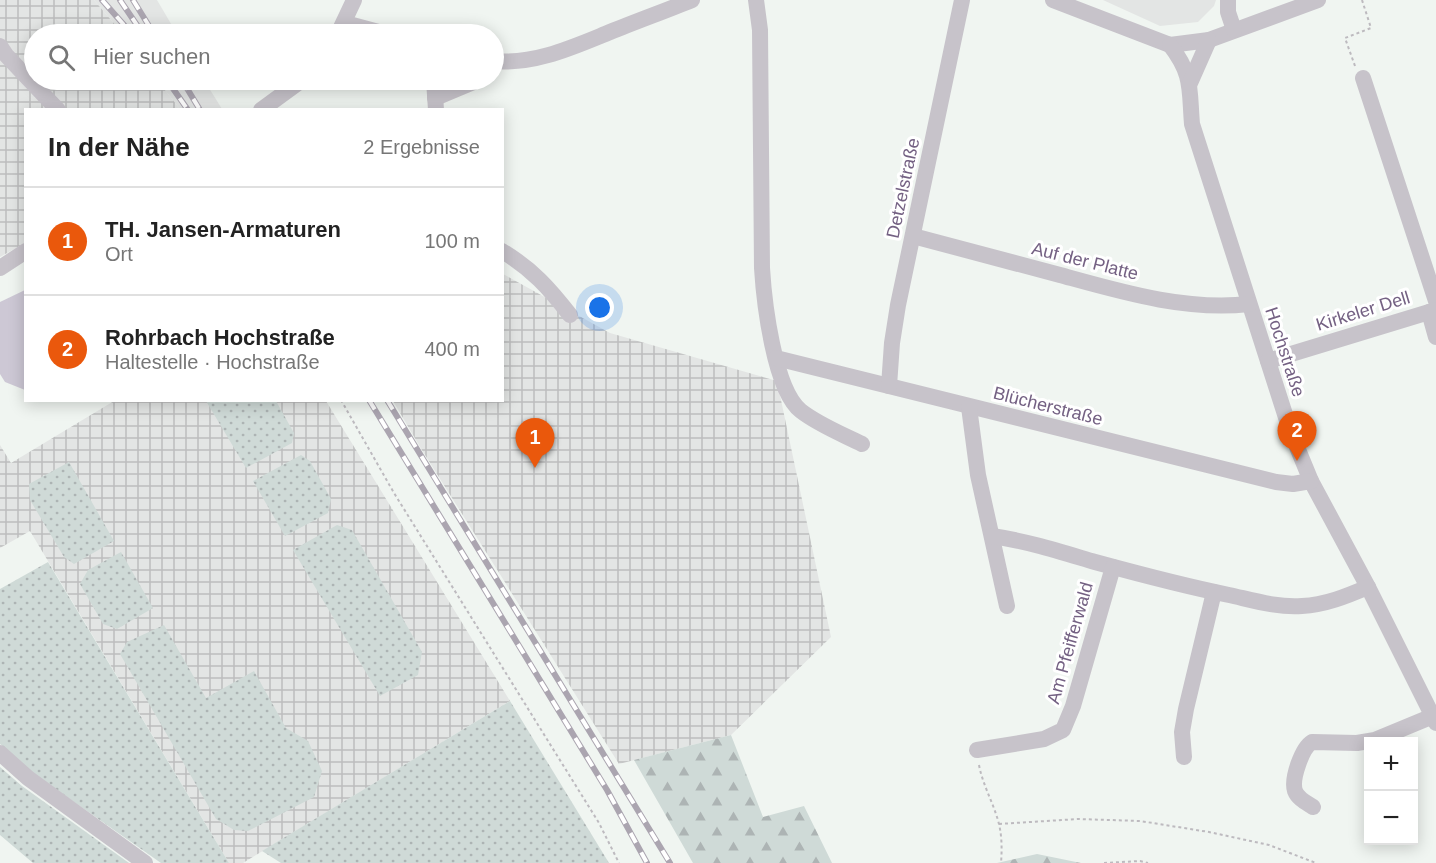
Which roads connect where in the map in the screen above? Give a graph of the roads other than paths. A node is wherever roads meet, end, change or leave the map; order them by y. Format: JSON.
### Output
{"nodes":[{"id":1,"x":354,"y":0,"type":"edge"},
{"id":2,"x":692,"y":0,"type":"edge"},
{"id":3,"x":756,"y":0,"type":"edge"},
{"id":4,"x":962,"y":0,"type":"edge"},
{"id":5,"x":1053,"y":0,"type":"edge"},
{"id":6,"x":1227,"y":0,"type":"edge"},
{"id":7,"x":1318,"y":0,"type":"edge"},
{"id":8,"x":343,"y":24,"type":"edge"},
{"id":9,"x":1234,"y":30,"type":"junction"},
{"id":10,"x":1209,"y":40,"type":"junction"},
{"id":11,"x":1170,"y":45,"type":"junction"},
{"id":12,"x":0,"y":46,"type":"edge"},
{"id":13,"x":504,"y":62,"type":"edge"},
{"id":14,"x":24,"y":74,"type":"edge"},
{"id":15,"x":1363,"y":78,"type":"road end"},
{"id":16,"x":1191,"y":83,"type":"junction"},
{"id":17,"x":39,"y":90,"type":"edge"},
{"id":18,"x":288,"y":90,"type":"edge"},
{"id":19,"x":460,"y":90,"type":"edge"},
{"id":20,"x":435,"y":104,"type":"edge"},
{"id":21,"x":56,"y":108,"type":"edge"},
{"id":22,"x":264,"y":108,"type":"edge"},
{"id":23,"x":913,"y":236,"type":"junction"},
{"id":24,"x":24,"y":252,"type":"edge"},
{"id":25,"x":504,"y":252,"type":"edge"},
{"id":26,"x":2,"y":264,"type":"edge"},
{"id":27,"x":1250,"y":304,"type":"junction"},
{"id":28,"x":1434,"y":308,"type":"edge"},
{"id":29,"x":570,"y":315,"type":"dead end"},
{"id":30,"x":1436,"y":337,"type":"edge"},
{"id":31,"x":776,"y":358,"type":"junction"},
{"id":32,"x":1268,"y":361,"type":"junction"},
{"id":33,"x":889,"y":386,"type":"junction"},
{"id":34,"x":969,"y":407,"type":"junction"},
{"id":35,"x":862,"y":444,"type":"dead end"},
{"id":36,"x":1311,"y":481,"type":"junction"},
{"id":37,"x":992,"y":536,"type":"junction"},
{"id":38,"x":1113,"y":567,"type":"junction"},
{"id":39,"x":1368,"y":587,"type":"junction"},
{"id":40,"x":1214,"y":592,"type":"junction"},
{"id":41,"x":1007,"y":606,"type":"dead end"},
{"id":42,"x":1434,"y":719,"type":"edge"},
{"id":43,"x":977,"y":750,"type":"road end"},
{"id":44,"x":0,"y":753,"type":"edge"},
{"id":45,"x":1184,"y":757,"type":"dead end"},
{"id":46,"x":1314,"y":807,"type":"dead end"},
{"id":47,"x":145,"y":863,"type":"edge"}],
"edges":[{"from":1,"to":8,"type":"street"},
{"from":2,"to":13,"type":"street"},
{"from":3,"to":31,"type":"street"},
{"from":4,"to":23,"type":"street","name":"Detzelstraße"},
{"from":5,"to":11,"type":"street"},
{"from":6,"to":9,"type":"street"},
{"from":7,"to":9,"type":"street"},
{"from":9,"to":10,"type":"street"},
{"from":10,"to":11,"type":"street"},
{"from":10,"to":16,"type":"street","name":"Hochstraße"},
{"from":11,"to":16,"type":"street","name":"Hochstraße"},
{"from":12,"to":14,"type":"street"},
{"from":15,"to":28,"type":"street"},
{"from":16,"to":27,"type":"street","name":"Hochstraße"},
{"from":17,"to":21,"type":"street"},
{"from":18,"to":22,"type":"street"},
{"from":19,"to":20,"type":"street"},
{"from":23,"to":27,"type":"street","name":"Auf der Platte"},
{"from":23,"to":33,"type":"street","name":"Detzelstraße"},
{"from":24,"to":26,"type":"street"},
{"from":25,"to":29,"type":"street"},
{"from":27,"to":32,"type":"street","name":"Hochstraße"},
{"from":28,"to":30,"type":"street"},
{"from":28,"to":32,"type":"street","name":"Kirkeler Dell"},
{"from":31,"to":33,"type":"street","name":"Blücherstraße"},
{"from":31,"to":35,"type":"street"},
{"from":32,"to":36,"type":"street","name":"Hochstraße"},
{"from":33,"to":34,"type":"street","name":"Blücherstraße"},
{"from":34,"to":36,"type":"street","name":"Blücherstraße"},
{"from":34,"to":37,"type":"street"},
{"from":36,"to":39,"type":"street","name":"Hochstraße"},
{"from":37,"to":38,"type":"street","name":"Am Pfeifferwald"},
{"from":37,"to":41,"type":"street"},
{"from":38,"to":40,"type":"street","name":"Am Pfeifferwald"},
{"from":38,"to":43,"type":"street","name":"Am Pfeifferwald"},
{"from":39,"to":40,"type":"street","name":"Am Pfeifferwald"},
{"from":39,"to":42,"type":"street","name":"Hochstraße"},
{"from":40,"to":45,"type":"street"},
{"from":42,"to":46,"type":"street","name":"Hochstraße"},
{"from":44,"to":47,"type":"street"}]}
